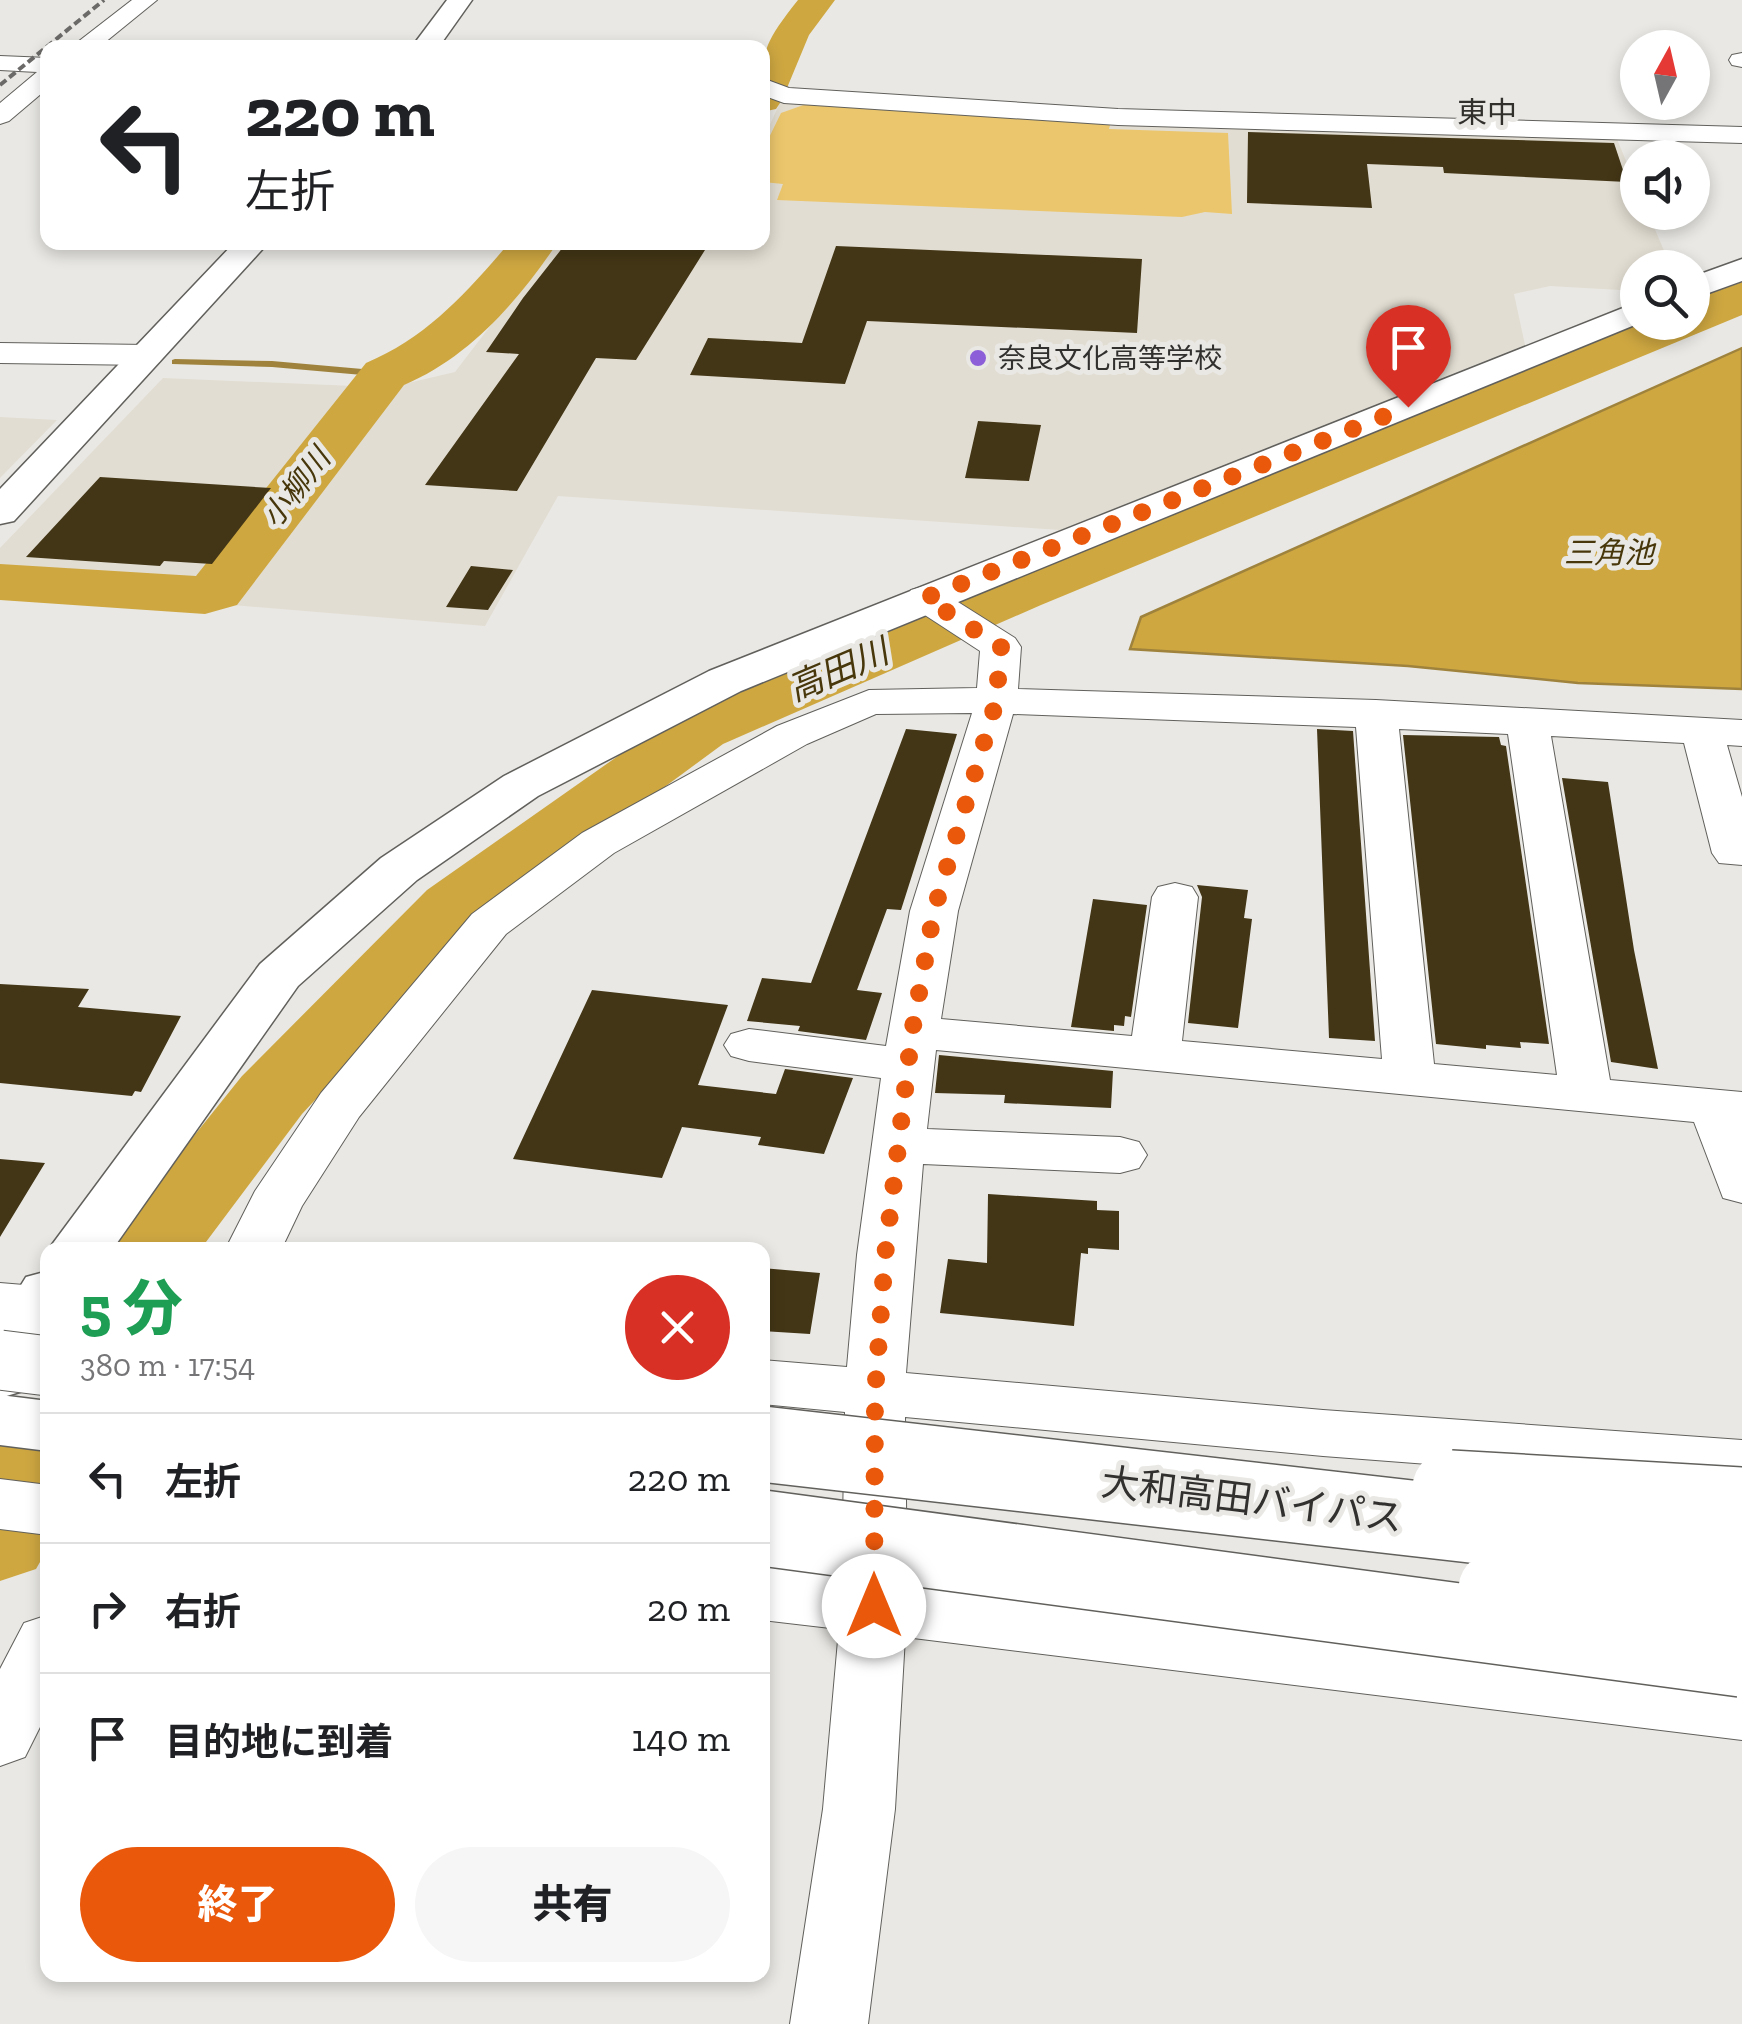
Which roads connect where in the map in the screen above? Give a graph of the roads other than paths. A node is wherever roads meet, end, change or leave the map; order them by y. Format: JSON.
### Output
{"nodes":[{"id":1,"x":146,"y":0,"type":"edge"},
{"id":2,"x":460,"y":0,"type":"edge"},
{"id":3,"x":93,"y":40,"type":"edge"},
{"id":4,"x":430,"y":40,"type":"edge"},
{"id":5,"x":0,"y":63,"type":"edge"},
{"id":6,"x":40,"y":66,"type":"edge"},
{"id":7,"x":40,"y":82,"type":"edge"},
{"id":8,"x":770,"y":87,"type":"edge"},
{"id":9,"x":0,"y":116,"type":"edge"},
{"id":10,"x":1742,"y":135,"type":"edge"},
{"id":11,"x":246,"y":250,"type":"edge"},
{"id":12,"x":1742,"y":268,"type":"edge"},
{"id":13,"x":1710,"y":281,"type":"edge"},
{"id":14,"x":1620,"y":319,"type":"edge"},
{"id":15,"x":0,"y":353,"type":"edge"},
{"id":16,"x":148,"y":354,"type":"junction"},
{"id":17,"x":0,"y":512,"type":"edge"},
{"id":18,"x":933,"y":603,"type":"junction"},
{"id":19,"x":996,"y":702,"type":"junction"},
{"id":20,"x":1376,"y":714,"type":"junction"},
{"id":21,"x":1527,"y":721,"type":"junction"},
{"id":22,"x":1722,"y":732,"type":"edge"},
{"id":23,"x":1735,"y":852,"type":"dead end"},
{"id":24,"x":1175,"y":897,"type":"dead end"},
{"id":25,"x":750,"y":1045,"type":"dead end"},
{"id":26,"x":910,"y":1049,"type":"junction"},
{"id":27,"x":1154,"y":1054,"type":"junction"},
{"id":28,"x":1409,"y":1078,"type":"junction"},
{"id":29,"x":1586,"y":1095,"type":"junction"},
{"id":30,"x":1729,"y":1108,"type":"edge"},
{"id":31,"x":899,"y":1145,"type":"junction"},
{"id":32,"x":1120,"y":1155,"type":"dead end"},
{"id":33,"x":1742,"y":1185,"type":"edge"},
{"id":34,"x":85,"y":1242,"type":"edge"},
{"id":35,"x":256,"y":1242,"type":"edge"},
{"id":36,"x":36,"y":1316,"type":"edge"},
{"id":37,"x":0,"y":1360,"type":"edge"},
{"id":38,"x":0,"y":1374,"type":"edge"},
{"id":39,"x":770,"y":1383,"type":"edge"},
{"id":40,"x":875,"y":1394,"type":"junction"},
{"id":41,"x":0,"y":1420,"type":"edge"},
{"id":42,"x":40,"y":1425,"type":"edge"},
{"id":43,"x":795,"y":1448,"type":"edge"},
{"id":44,"x":1742,"y":1464,"type":"edge"},
{"id":45,"x":0,"y":1504,"type":"edge"},
{"id":46,"x":1742,"y":1505,"type":"edge"},
{"id":47,"x":40,"y":1509,"type":"edge"},
{"id":48,"x":770,"y":1509,"type":"edge"},
{"id":49,"x":770,"y":1529,"type":"edge"},
{"id":50,"x":1742,"y":1556,"type":"edge"},
{"id":51,"x":770,"y":1594,"type":"edge"},
{"id":52,"x":874,"y":1606,"type":"junction"},
{"id":53,"x":1742,"y":1616,"type":"edge"},
{"id":54,"x":40,"y":1658,"type":"edge"},
{"id":55,"x":1742,"y":1659,"type":"edge"},
{"id":56,"x":1742,"y":1711,"type":"edge"},
{"id":57,"x":0,"y":1736,"type":"edge"},
{"id":58,"x":828,"y":2024,"type":"edge"}],
"edges":[{"from":1,"to":3,"type":"street"},
{"from":2,"to":4,"type":"main road"},
{"from":5,"to":6,"type":"street"},
{"from":7,"to":9,"type":"street"},
{"from":8,"to":10,"type":"street"},
{"from":11,"to":16,"type":"main road"},
{"from":12,"to":13,"type":"main road"},
{"from":14,"to":18,"type":"main road"},
{"from":15,"to":16,"type":"street"},
{"from":16,"to":17,"type":"main road"},
{"from":18,"to":19,"type":"street"},
{"from":18,"to":34,"type":"main road"},
{"from":19,"to":20,"type":"street"},
{"from":19,"to":26,"type":"street"},
{"from":19,"to":35,"type":"street"},
{"from":20,"to":21,"type":"street"},
{"from":20,"to":28,"type":"street"},
{"from":21,"to":22,"type":"street"},
{"from":21,"to":29,"type":"street"},
{"from":22,"to":23,"type":"street"},
{"from":24,"to":27,"type":"street"},
{"from":25,"to":26,"type":"street"},
{"from":26,"to":27,"type":"street"},
{"from":26,"to":31,"type":"street"},
{"from":27,"to":28,"type":"street"},
{"from":28,"to":29,"type":"street"},
{"from":29,"to":30,"type":"street"},
{"from":30,"to":33,"type":"street"},
{"from":31,"to":32,"type":"street"},
{"from":31,"to":40,"type":"street"},
{"from":36,"to":37,"type":"main road","bridge":true},
{"from":36,"to":38,"type":"main road"},
{"from":39,"to":40,"type":"street"},
{"from":40,"to":44,"type":"street"},
{"from":40,"to":52,"type":"street"},
{"from":41,"to":42,"type":"main road"},
{"from":43,"to":46,"type":"main road","bridge":true},
{"from":43,"to":50,"type":"main road","name":"大和高田バイパス","bridge":true},
{"from":45,"to":47,"type":"street"},
{"from":48,"to":53,"type":"main road","name":"大和高田バイパス","bridge":true},
{"from":49,"to":55,"type":"main road","bridge":true},
{"from":51,"to":52,"type":"street"},
{"from":52,"to":56,"type":"street"},
{"from":52,"to":58,"type":"street"},
{"from":54,"to":57,"type":"street"}]}
